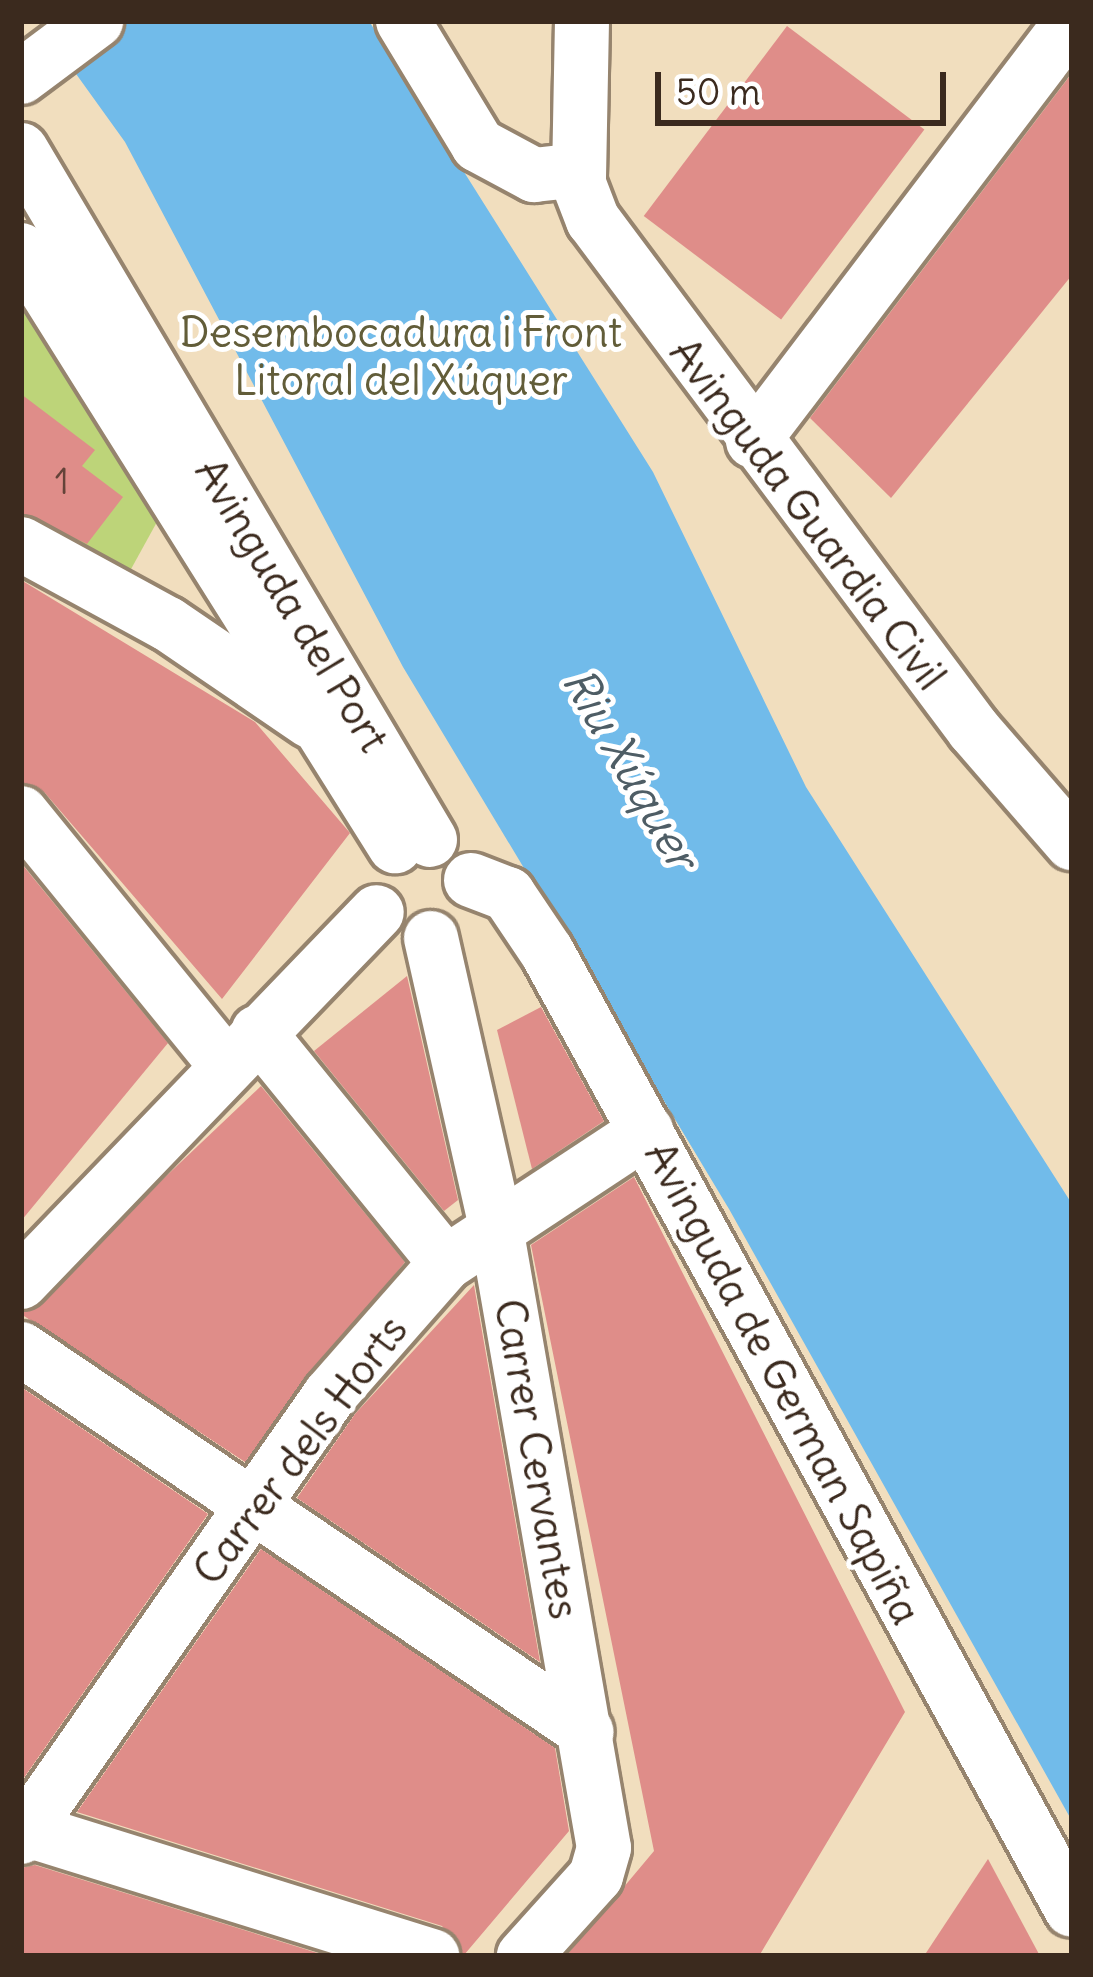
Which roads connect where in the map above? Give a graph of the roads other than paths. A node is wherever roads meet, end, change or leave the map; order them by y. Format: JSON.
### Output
{"nodes":[{"id":1,"x":96,"y":21,"type":"edge"},
{"id":2,"x":403,"y":21,"type":"edge"},
{"id":3,"x":581,"y":21,"type":"edge"},
{"id":4,"x":1072,"y":21,"type":"edge"},
{"id":5,"x":22,"y":75,"type":"edge"},
{"id":6,"x":21,"y":128,"type":"edge"},
{"id":7,"x":33,"y":167,"type":"edge"},
{"id":8,"x":579,"y":170,"type":"junction"},
{"id":9,"x":21,"y":250,"type":"edge"},
{"id":10,"x":753,"y":441,"type":"junction"},
{"id":11,"x":21,"y":544,"type":"edge"},
{"id":12,"x":224,"y":564,"type":"junction"},
{"id":13,"x":168,"y":624,"type":"junction"},
{"id":14,"x":313,"y":723,"type":"junction"},
{"id":15,"x":412,"y":843,"type":"junction"},
{"id":16,"x":1072,"y":843,"type":"edge"},
{"id":17,"x":30,"y":846,"type":"edge"},
{"id":18,"x":471,"y":880,"type":"junction"},
{"id":19,"x":377,"y":912,"type":"junction"},
{"id":20,"x":431,"y":938,"type":"junction"},
{"id":21,"x":241,"y":1047,"type":"junction"},
{"id":22,"x":646,"y":1131,"type":"junction"},
{"id":23,"x":494,"y":1222,"type":"junction"},
{"id":24,"x":446,"y":1263,"type":"junction"},
{"id":25,"x":21,"y":1282,"type":"edge"},
{"id":26,"x":21,"y":1349,"type":"edge"},
{"id":27,"x":248,"y":1512,"type":"junction"},
{"id":28,"x":587,"y":1732,"type":"junction"},
{"id":29,"x":23,"y":1832,"type":"edge"},
{"id":30,"x":1072,"y":1910,"type":"edge"},
{"id":31,"x":319,"y":1940,"type":"edge"},
{"id":32,"x":433,"y":1956,"type":"edge"},
{"id":33,"x":524,"y":1956,"type":"edge"}],
"edges":[{"from":1,"to":5,"type":"street"},
{"from":2,"to":8,"type":"street"},
{"from":3,"to":8,"type":"street","name":"Avinguda Guardia Civil"},
{"from":4,"to":10,"type":"street"},
{"from":6,"to":7,"type":"street","name":"Avinguda del Port"},
{"from":7,"to":15,"type":"street","name":"Avinguda del Port"},
{"from":8,"to":10,"type":"street","name":"Avinguda Guardia Civil"},
{"from":9,"to":12,"type":"street","name":"Avinguda del Port"},
{"from":10,"to":16,"type":"street","name":"Avinguda Guardia Civil"},
{"from":11,"to":13,"type":"street"},
{"from":12,"to":13,"type":"street"},
{"from":12,"to":14,"type":"street","name":"Avinguda del Port"},
{"from":13,"to":14,"type":"street"},
{"from":14,"to":15,"type":"street","name":"Avinguda del Port"},
{"from":15,"to":18,"type":"street"},
{"from":15,"to":19,"type":"street"},
{"from":17,"to":21,"type":"street"},
{"from":18,"to":20,"type":"street"},
{"from":18,"to":22,"type":"street","name":"Avinguda de German Sapiña"},
{"from":19,"to":20,"type":"street"},
{"from":19,"to":21,"type":"street"},
{"from":20,"to":23,"type":"street","name":"Carrer Cervantes"},
{"from":21,"to":24,"type":"street"},
{"from":21,"to":25,"type":"street"},
{"from":22,"to":23,"type":"street","name":"Carrer dels Horts"},
{"from":22,"to":30,"type":"street","name":"Avinguda de German Sapiña"},
{"from":23,"to":24,"type":"street","name":"Carrer dels Horts"},
{"from":23,"to":28,"type":"street","name":"Carrer Cervantes"},
{"from":24,"to":27,"type":"street","name":"Carrer dels Horts"},
{"from":26,"to":27,"type":"street"},
{"from":27,"to":28,"type":"street"},
{"from":27,"to":29,"type":"street","name":"Carrer dels Horts"},
{"from":28,"to":33,"type":"street","name":"Carrer Cervantes"},
{"from":29,"to":31,"type":"street"},
{"from":31,"to":32,"type":"street"}]}
